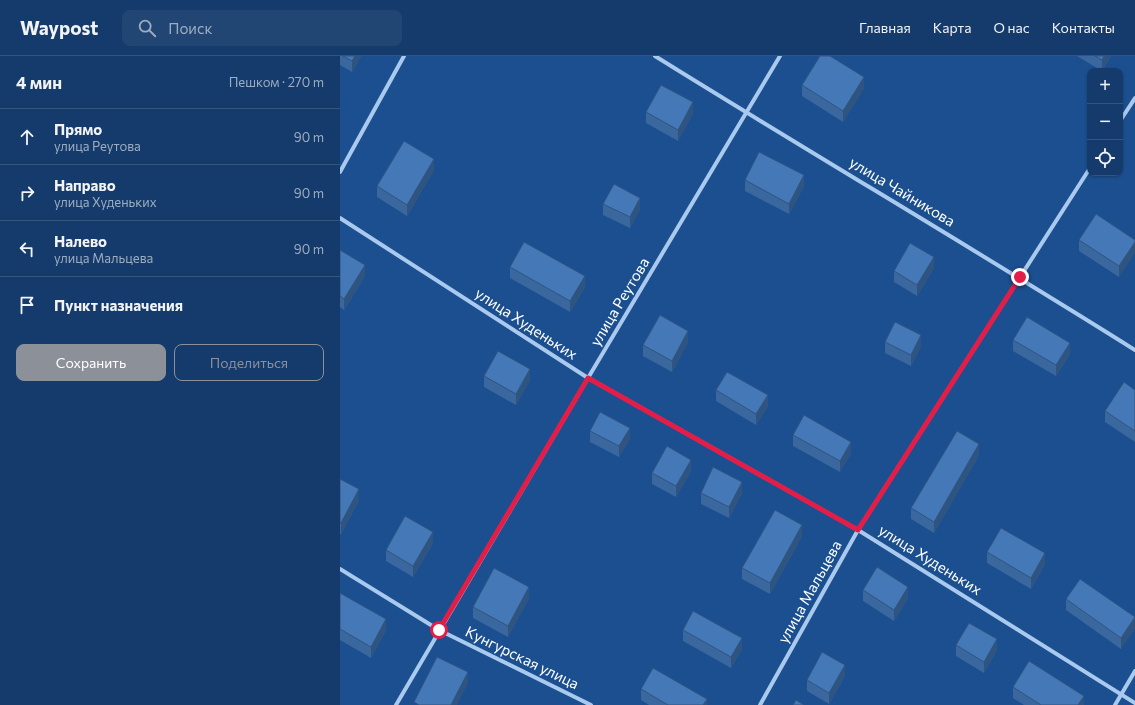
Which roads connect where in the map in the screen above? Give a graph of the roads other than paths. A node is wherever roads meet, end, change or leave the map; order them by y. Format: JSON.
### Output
{"nodes":[{"id":1,"x":404,"y":56,"type":"edge"},
{"id":2,"x":655,"y":56,"type":"edge"},
{"id":3,"x":780,"y":56,"type":"edge"},
{"id":4,"x":1135,"y":98,"type":"edge"},
{"id":5,"x":747,"y":113,"type":"junction"},
{"id":6,"x":1123,"y":116,"type":"edge"},
{"id":7,"x":340,"y":172,"type":"edge"},
{"id":8,"x":1087,"y":173,"type":"edge"},
{"id":9,"x":340,"y":218,"type":"edge"},
{"id":10,"x":1020,"y":277,"type":"junction"},
{"id":11,"x":1135,"y":350,"type":"edge"},
{"id":12,"x":588,"y":378,"type":"junction"},
{"id":13,"x":858,"y":530,"type":"junction"},
{"id":14,"x":340,"y":569,"type":"edge"},
{"id":15,"x":439,"y":630,"type":"junction"},
{"id":16,"x":1135,"y":671,"type":"edge"},
{"id":17,"x":1122,"y":694,"type":"junction"},
{"id":18,"x":1135,"y":703,"type":"edge"},
{"id":19,"x":396,"y":705,"type":"edge"},
{"id":20,"x":591,"y":705,"type":"edge"},
{"id":21,"x":760,"y":705,"type":"edge"},
{"id":22,"x":1115,"y":705,"type":"edge"}],
"edges":[{"from":1,"to":7,"type":"street"},
{"from":2,"to":5,"type":"street","name":"улица Чайникова"},
{"from":3,"to":5,"type":"street","name":"улица Реутова"},
{"from":4,"to":6,"type":"street"},
{"from":5,"to":10,"type":"street","name":"улица Чайникова"},
{"from":5,"to":12,"type":"street","name":"улица Реутова"},
{"from":8,"to":10,"type":"street","name":"улица Мальцева"},
{"from":9,"to":12,"type":"street","name":"улица Худеньких"},
{"from":10,"to":11,"type":"street","name":"улица Чайникова"},
{"from":10,"to":13,"type":"street","name":"улица Мальцева"},
{"from":12,"to":13,"type":"street","name":"улица Худеньких"},
{"from":12,"to":15,"type":"street","name":"улица Реутова"},
{"from":13,"to":17,"type":"street","name":"улица Худеньких"},
{"from":13,"to":21,"type":"street","name":"улица Мальцева"},
{"from":14,"to":15,"type":"street","name":"Кунгурская улица"},
{"from":15,"to":19,"type":"street","name":"улица Реутова"},
{"from":15,"to":20,"type":"street","name":"Кунгурская улица"},
{"from":16,"to":17,"type":"street"},
{"from":17,"to":18,"type":"street","name":"улица Худеньких"},
{"from":17,"to":22,"type":"street"}]}
